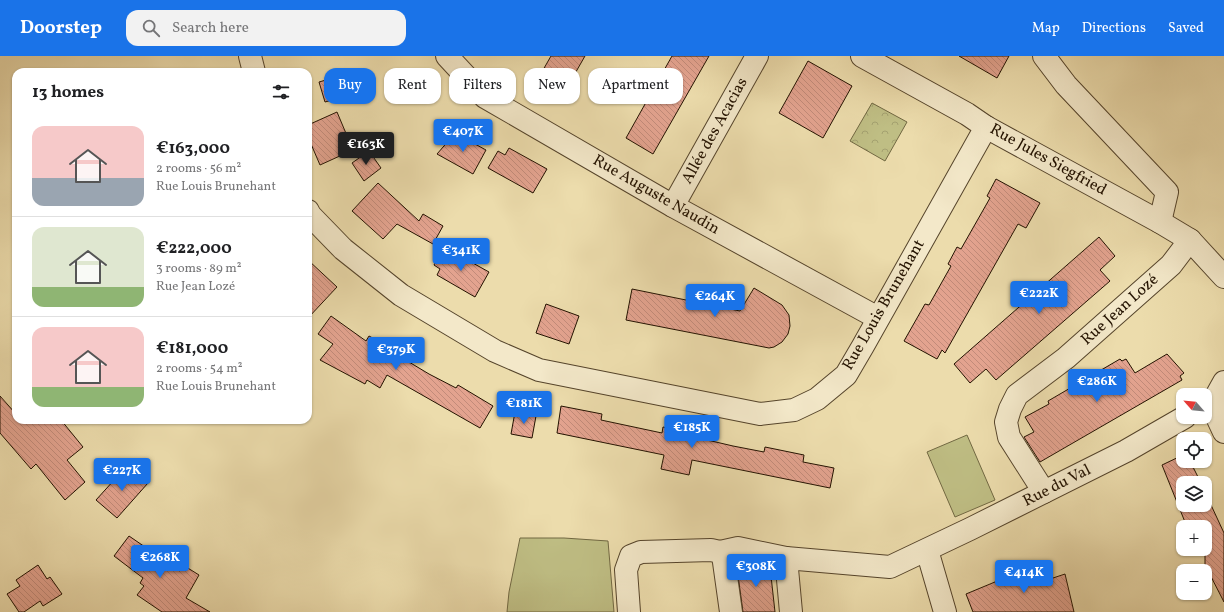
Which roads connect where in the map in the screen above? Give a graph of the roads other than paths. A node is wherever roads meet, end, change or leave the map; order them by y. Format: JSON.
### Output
{"nodes":[{"id":1,"x":250,"y":56,"type":"edge"},
{"id":2,"x":447,"y":56,"type":"edge"},
{"id":3,"x":757,"y":56,"type":"edge"},
{"id":4,"x":862,"y":56,"type":"edge"},
{"id":5,"x":1044,"y":56,"type":"edge"},
{"id":6,"x":253,"y":68,"type":"edge"},
{"id":7,"x":986,"y":127,"type":"junction"},
{"id":8,"x":673,"y":206,"type":"junction"},
{"id":9,"x":312,"y":217,"type":"edge"},
{"id":10,"x":1160,"y":222,"type":"junction"},
{"id":11,"x":1190,"y":240,"type":"junction"},
{"id":12,"x":1224,"y":277,"type":"edge"},
{"id":13,"x":878,"y":318,"type":"junction"},
{"id":14,"x":1214,"y":396,"type":"edge"},
{"id":15,"x":1176,"y":422,"type":"edge"},
{"id":16,"x":1224,"y":432,"type":"edge"},
{"id":17,"x":1044,"y":492,"type":"junction"},
{"id":18,"x":927,"y":550,"type":"junction"},
{"id":19,"x":721,"y":554,"type":"junction"},
{"id":20,"x":786,"y":558,"type":"junction"},
{"id":21,"x":629,"y":612,"type":"edge"},
{"id":22,"x":731,"y":612,"type":"edge"},
{"id":23,"x":791,"y":612,"type":"edge"},
{"id":24,"x":945,"y":612,"type":"edge"}],
"edges":[{"from":1,"to":6,"type":"street"},
{"from":2,"to":8,"type":"street","name":"Rue Auguste Naudin"},
{"from":3,"to":8,"type":"street","name":"Allée des Acacias"},
{"from":4,"to":7,"type":"street","name":"Rue Jules Siegfried"},
{"from":5,"to":10,"type":"street"},
{"from":7,"to":10,"type":"street","name":"Rue Jules Siegfried"},
{"from":7,"to":13,"type":"street","name":"Rue Louis Brunehant"},
{"from":8,"to":13,"type":"street","name":"Rue Auguste Naudin"},
{"from":9,"to":13,"type":"street","name":"Rue Louis Brunehant"},
{"from":10,"to":11,"type":"street","name":"Rue Jules Siegfried"},
{"from":11,"to":12,"type":"street","name":"Rue Jules Siegfried"},
{"from":11,"to":17,"type":"street","name":"Rue Jean Lozé"},
{"from":14,"to":16,"type":"street"},
{"from":15,"to":17,"type":"street","name":"Rue du Val"},
{"from":17,"to":18,"type":"street","name":"Rue du Val"},
{"from":18,"to":20,"type":"street","name":"Rue du Val"},
{"from":18,"to":24,"type":"street"},
{"from":19,"to":20,"type":"street","name":"Rue du Val"},
{"from":19,"to":21,"type":"street","name":"Rue du Val"},
{"from":19,"to":22,"type":"street"},
{"from":20,"to":23,"type":"street"}]}
